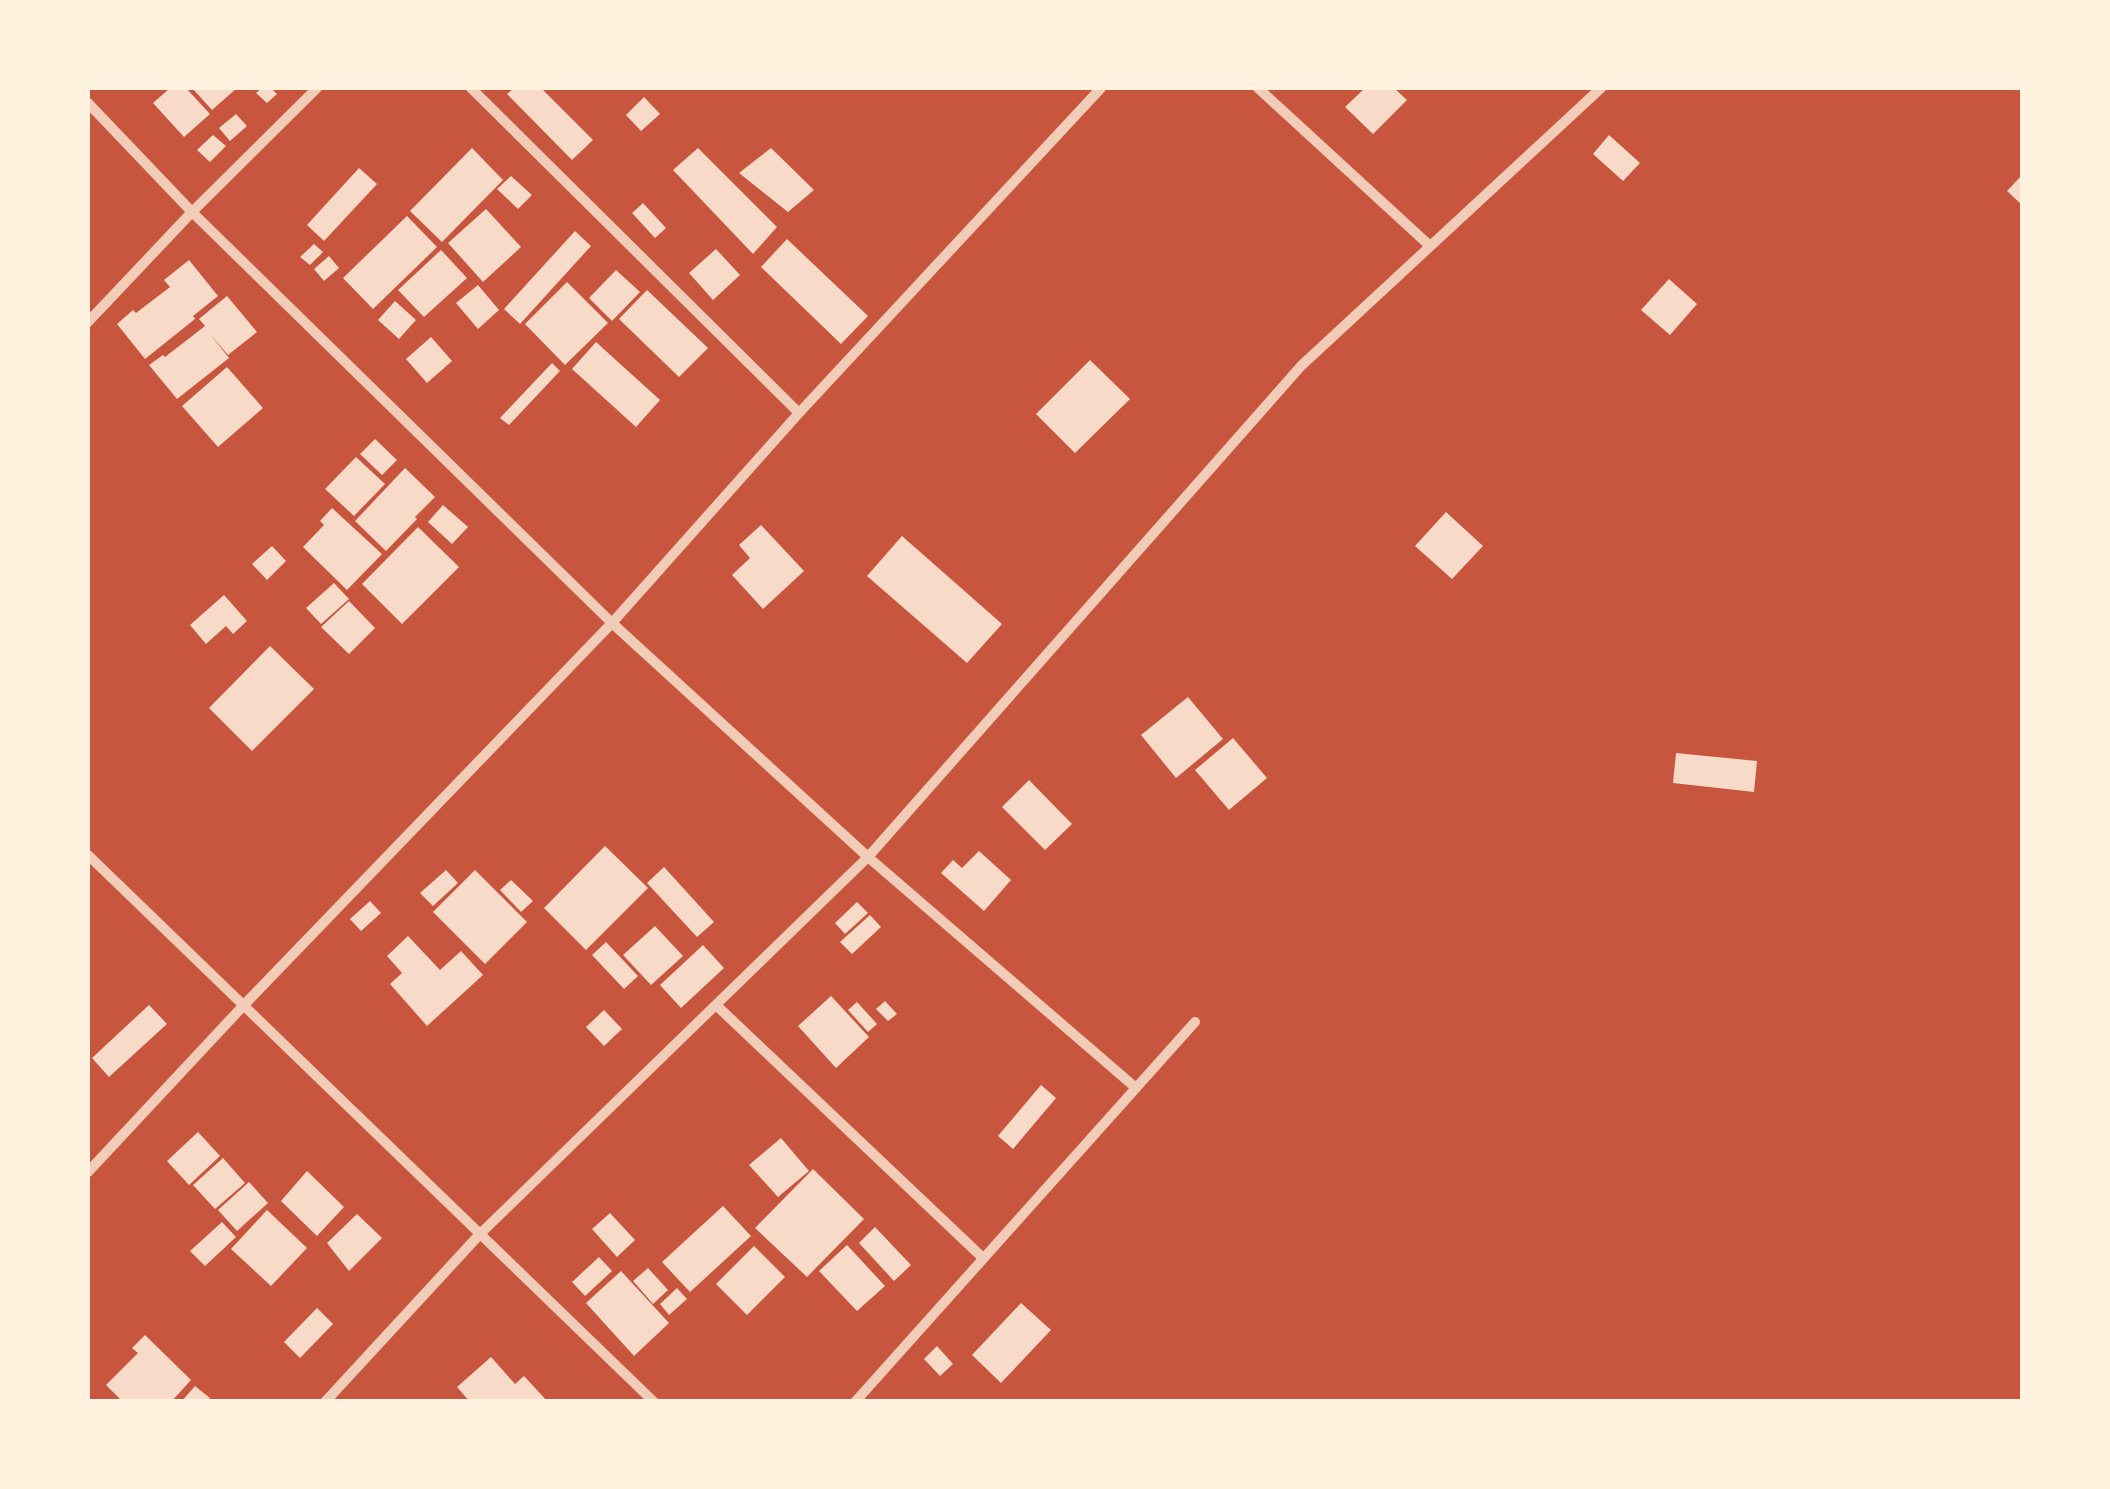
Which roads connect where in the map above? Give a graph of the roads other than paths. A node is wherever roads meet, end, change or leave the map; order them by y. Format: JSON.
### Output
{"nodes":[{"id":1,"x":317,"y":88,"type":"edge"},
{"id":2,"x":471,"y":88,"type":"edge"},
{"id":3,"x":1100,"y":88,"type":"edge"},
{"id":4,"x":1258,"y":88,"type":"edge"},
{"id":5,"x":1601,"y":88,"type":"edge"},
{"id":6,"x":88,"y":103,"type":"edge"},
{"id":7,"x":192,"y":212,"type":"junction"},
{"id":8,"x":1430,"y":246,"type":"junction"},
{"id":9,"x":88,"y":322,"type":"edge"},
{"id":10,"x":799,"y":412,"type":"junction"},
{"id":11,"x":612,"y":624,"type":"junction"},
{"id":12,"x":88,"y":855,"type":"edge"},
{"id":13,"x":868,"y":857,"type":"junction"},
{"id":14,"x":716,"y":1005,"type":"junction"},
{"id":15,"x":244,"y":1006,"type":"junction"},
{"id":16,"x":1196,"y":1022,"type":"dead end"},
{"id":17,"x":1136,"y":1088,"type":"junction"},
{"id":18,"x":88,"y":1172,"type":"edge"},
{"id":19,"x":480,"y":1234,"type":"junction"},
{"id":20,"x":983,"y":1258,"type":"junction"},
{"id":21,"x":324,"y":1402,"type":"edge"},
{"id":22,"x":654,"y":1402,"type":"edge"},
{"id":23,"x":855,"y":1402,"type":"edge"}],
"edges":[{"from":1,"to":7,"type":"street"},
{"from":2,"to":10,"type":"street"},
{"from":3,"to":10,"type":"street"},
{"from":4,"to":8,"type":"street"},
{"from":5,"to":8,"type":"street"},
{"from":6,"to":7,"type":"street"},
{"from":7,"to":9,"type":"street"},
{"from":7,"to":11,"type":"street"},
{"from":8,"to":13,"type":"street"},
{"from":10,"to":11,"type":"street"},
{"from":11,"to":13,"type":"street"},
{"from":11,"to":15,"type":"street"},
{"from":12,"to":15,"type":"street"},
{"from":13,"to":14,"type":"street"},
{"from":13,"to":17,"type":"street"},
{"from":14,"to":19,"type":"street"},
{"from":14,"to":20,"type":"street"},
{"from":15,"to":18,"type":"street"},
{"from":15,"to":19,"type":"street"},
{"from":16,"to":17,"type":"street"},
{"from":17,"to":20,"type":"street"},
{"from":19,"to":21,"type":"street"},
{"from":19,"to":22,"type":"street"},
{"from":20,"to":23,"type":"street"}]}
